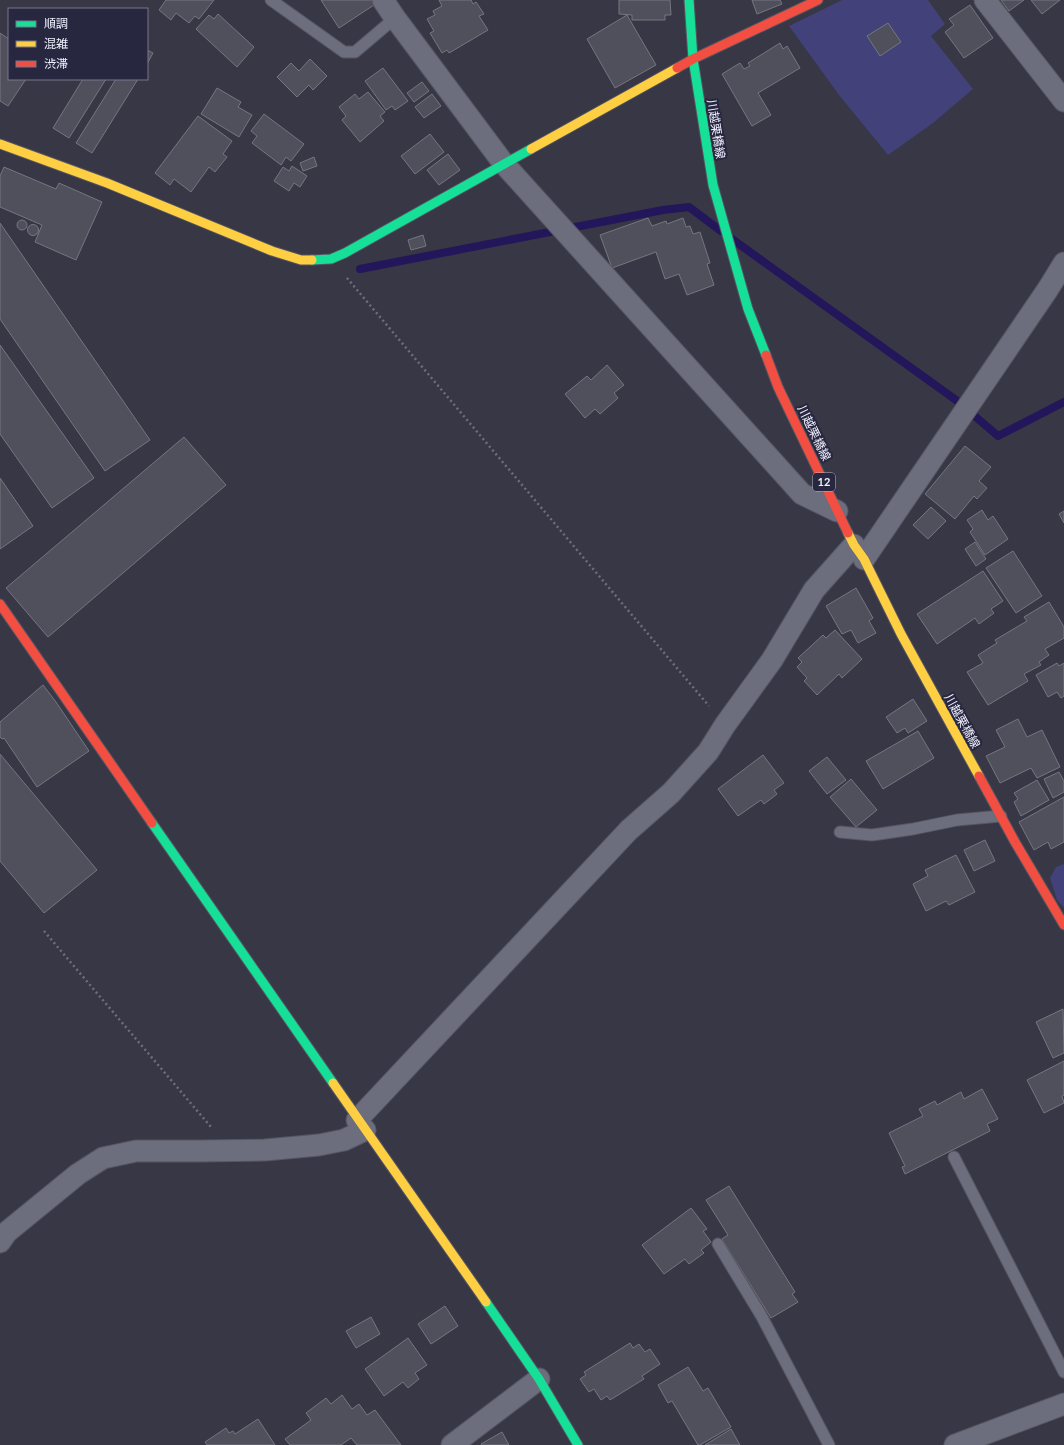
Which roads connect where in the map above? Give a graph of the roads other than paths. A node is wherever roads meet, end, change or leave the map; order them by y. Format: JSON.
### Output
{"nodes":[{"id":1,"x":271,"y":0,"type":"edge"},
{"id":2,"x":383,"y":0,"type":"edge"},
{"id":3,"x":689,"y":0,"type":"edge"},
{"id":4,"x":818,"y":0,"type":"edge"},
{"id":5,"x":985,"y":0,"type":"edge"},
{"id":6,"x":395,"y":18,"type":"junction"},
{"id":7,"x":693,"y":59,"type":"junction"},
{"id":8,"x":1064,"y":101,"type":"edge"},
{"id":9,"x":0,"y":144,"type":"edge"},
{"id":10,"x":504,"y":164,"type":"junction"},
{"id":11,"x":1064,"y":263,"type":"edge"},
{"id":12,"x":837,"y":511,"type":"junction"},
{"id":13,"x":859,"y":552,"type":"junction"},
{"id":14,"x":0,"y":604,"type":"edge"},
{"id":15,"x":1001,"y":816,"type":"junction"},
{"id":16,"x":840,"y":832,"type":"dead end"},
{"id":17,"x":1064,"y":925,"type":"edge"},
{"id":18,"x":361,"y":1125,"type":"junction"},
{"id":19,"x":954,"y":1157,"type":"dead end"},
{"id":20,"x":0,"y":1242,"type":"edge"},
{"id":21,"x":718,"y":1244,"type":"dead end"},
{"id":22,"x":1064,"y":1372,"type":"edge"},
{"id":23,"x":539,"y":1379,"type":"junction"},
{"id":24,"x":1064,"y":1404,"type":"edge"},
{"id":25,"x":452,"y":1445,"type":"edge"},
{"id":26,"x":578,"y":1445,"type":"edge"},
{"id":27,"x":829,"y":1445,"type":"edge"},
{"id":28,"x":955,"y":1445,"type":"edge"}],
"edges":[{"from":1,"to":6,"type":"lane"},
{"from":2,"to":6,"type":"street"},
{"from":3,"to":7,"type":"street","name":"川越栗橋線","number":"12"},
{"from":4,"to":7,"type":"street"},
{"from":5,"to":8,"type":"street"},
{"from":6,"to":10,"type":"street"},
{"from":7,"to":10,"type":"street"},
{"from":7,"to":12,"type":"street","name":"川越栗橋線","number":"12"},
{"from":9,"to":10,"type":"street"},
{"from":10,"to":12,"type":"street"},
{"from":11,"to":13,"type":"street"},
{"from":12,"to":13,"type":"street","name":"川越栗橋線","number":"12"},
{"from":13,"to":15,"type":"street","name":"川越栗橋線","number":"12"},
{"from":13,"to":18,"type":"street"},
{"from":14,"to":18,"type":"street"},
{"from":15,"to":16,"type":"lane"},
{"from":15,"to":17,"type":"street","name":"川越栗橋線","number":"12"},
{"from":18,"to":20,"type":"street"},
{"from":18,"to":23,"type":"street"},
{"from":19,"to":22,"type":"lane"},
{"from":21,"to":27,"type":"lane"},
{"from":23,"to":25,"type":"street"},
{"from":23,"to":26,"type":"street"},
{"from":24,"to":28,"type":"street"}]}
